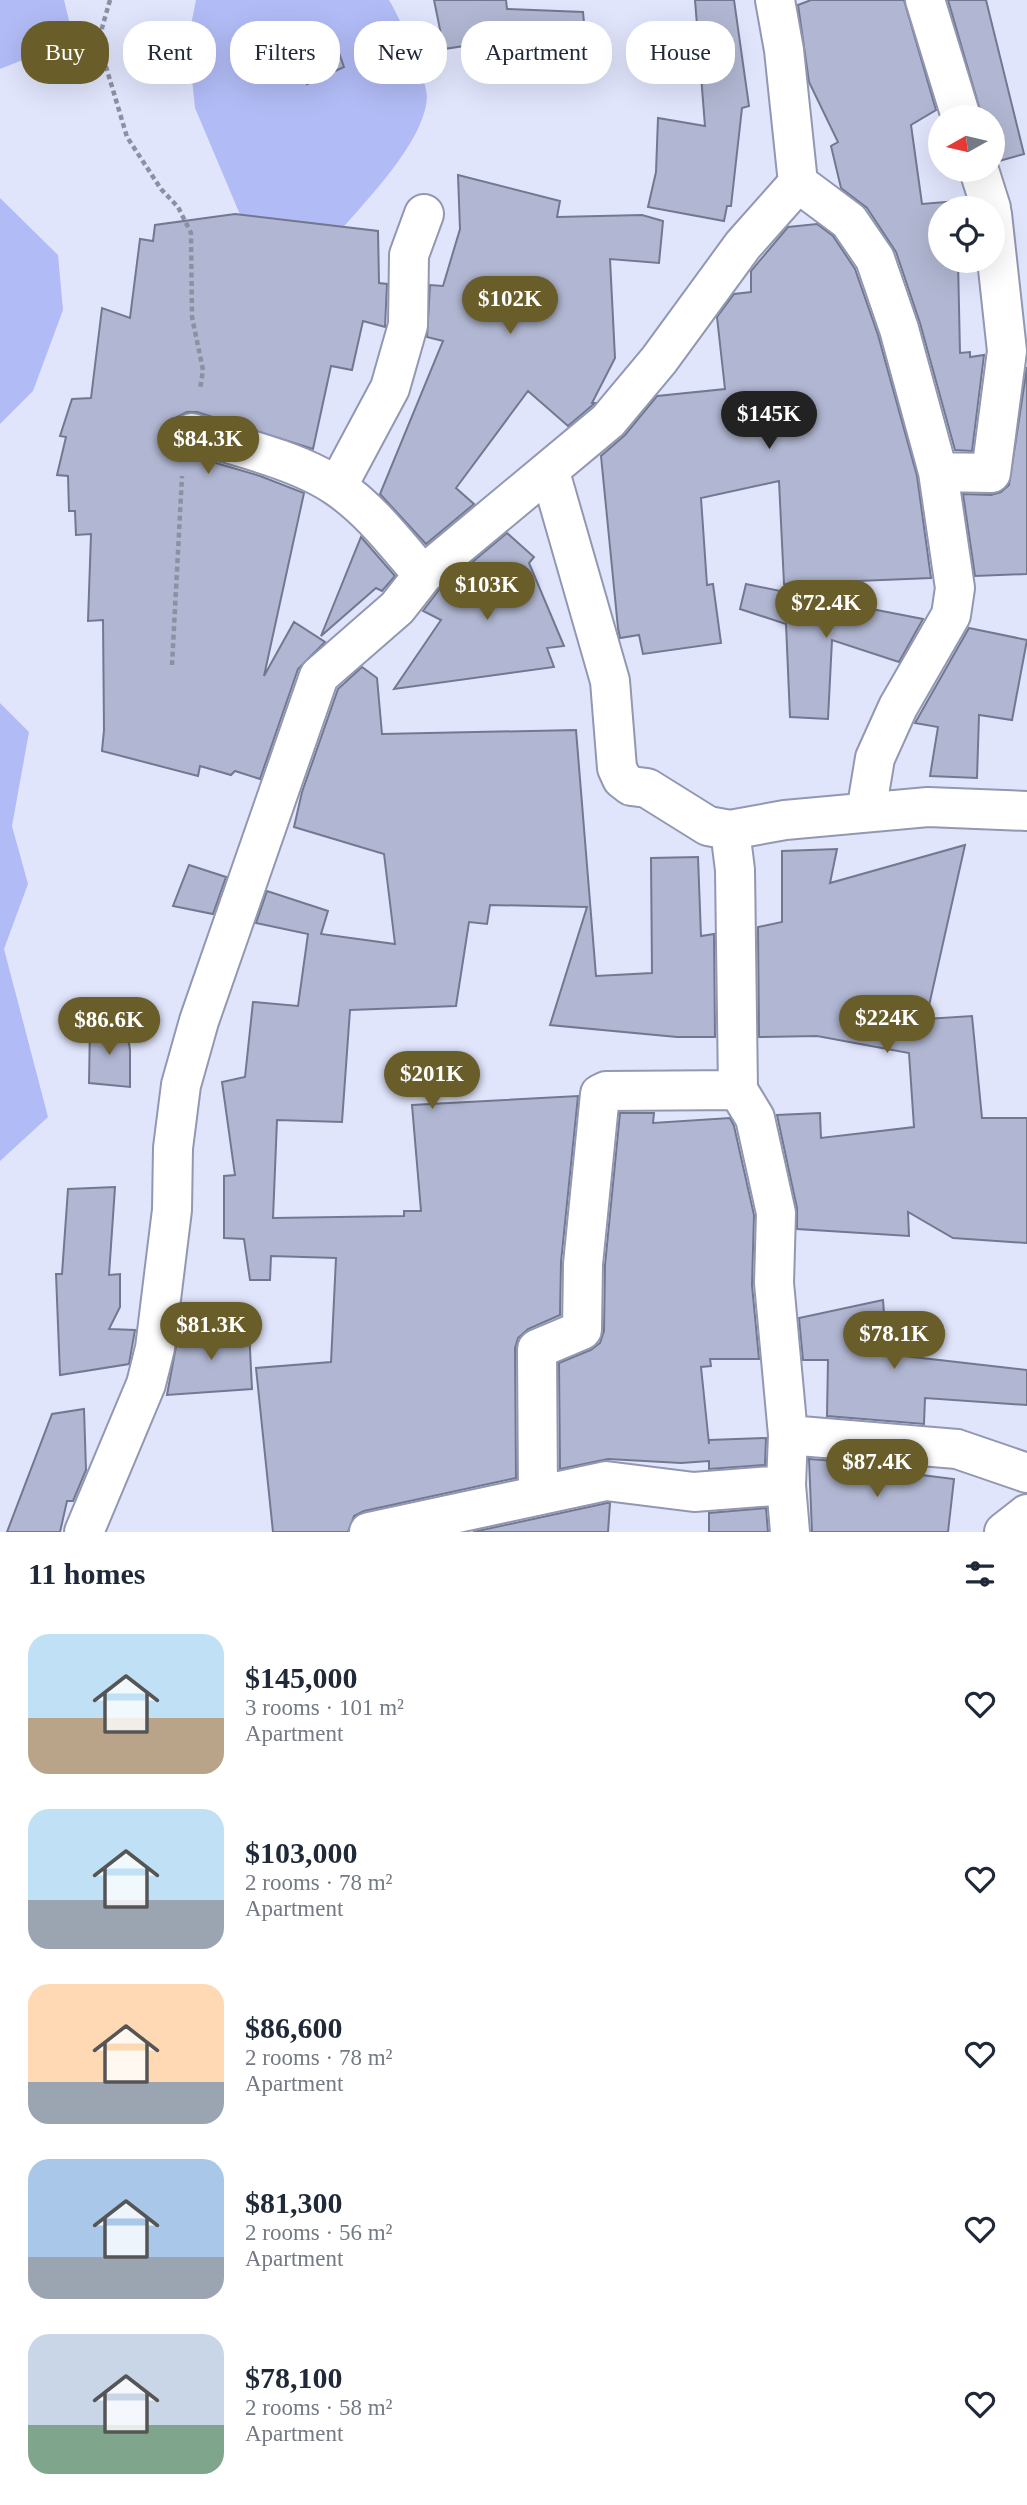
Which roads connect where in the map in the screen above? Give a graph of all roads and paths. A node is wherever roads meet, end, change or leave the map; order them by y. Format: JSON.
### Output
{"nodes":[{"id":1,"x":110,"y":0,"type":"edge"},
{"id":2,"x":775,"y":0,"type":"edge"},
{"id":3,"x":925,"y":0,"type":"edge"},
{"id":4,"x":957,"y":105,"type":"edge"},
{"id":5,"x":798,"y":183,"type":"junction"},
{"id":6,"x":424,"y":214,"type":"dead end"},
{"id":7,"x":998,"y":273,"type":"edge"},
{"id":8,"x":192,"y":433,"type":"junction"},
{"id":9,"x":550,"y":472,"type":"junction"},
{"id":10,"x":938,"y":472,"type":"junction"},
{"id":11,"x":337,"y":487,"type":"junction"},
{"id":12,"x":423,"y":575,"type":"junction"},
{"id":13,"x":172,"y":666,"type":"dead end"},
{"id":14,"x":1027,"y":811,"type":"edge"},
{"id":15,"x":866,"y":812,"type":"junction"},
{"id":16,"x":730,"y":830,"type":"junction"},
{"id":17,"x":738,"y":1090,"type":"junction"},
{"id":18,"x":788,"y":1435,"type":"junction"},
{"id":19,"x":1027,"y":1473,"type":"edge"},
{"id":20,"x":786,"y":1485,"type":"junction"},
{"id":21,"x":538,"y":1493,"type":"junction"},
{"id":22,"x":1027,"y":1514,"type":"edge"},
{"id":23,"x":84,"y":1532,"type":"edge"},
{"id":24,"x":369,"y":1532,"type":"edge"},
{"id":25,"x":790,"y":1532,"type":"edge"},
{"id":26,"x":1004,"y":1532,"type":"edge"}],
"edges":[{"from":1,"to":8,"type":"path"},
{"from":2,"to":5,"type":"street"},
{"from":3,"to":4,"type":"street"},
{"from":5,"to":9,"type":"street"},
{"from":5,"to":10,"type":"street"},
{"from":6,"to":11,"type":"street"},
{"from":7,"to":10,"type":"street"},
{"from":8,"to":11,"type":"street"},
{"from":8,"to":13,"type":"path"},
{"from":9,"to":12,"type":"street"},
{"from":9,"to":16,"type":"street"},
{"from":10,"to":15,"type":"street"},
{"from":11,"to":12,"type":"street"},
{"from":12,"to":23,"type":"street"},
{"from":14,"to":15,"type":"street"},
{"from":15,"to":16,"type":"street"},
{"from":16,"to":17,"type":"street"},
{"from":17,"to":18,"type":"street"},
{"from":17,"to":21,"type":"street"},
{"from":18,"to":19,"type":"street"},
{"from":18,"to":20,"type":"street"},
{"from":20,"to":21,"type":"street"},
{"from":20,"to":25,"type":"street"},
{"from":21,"to":24,"type":"street"},
{"from":22,"to":26,"type":"street"}]}
